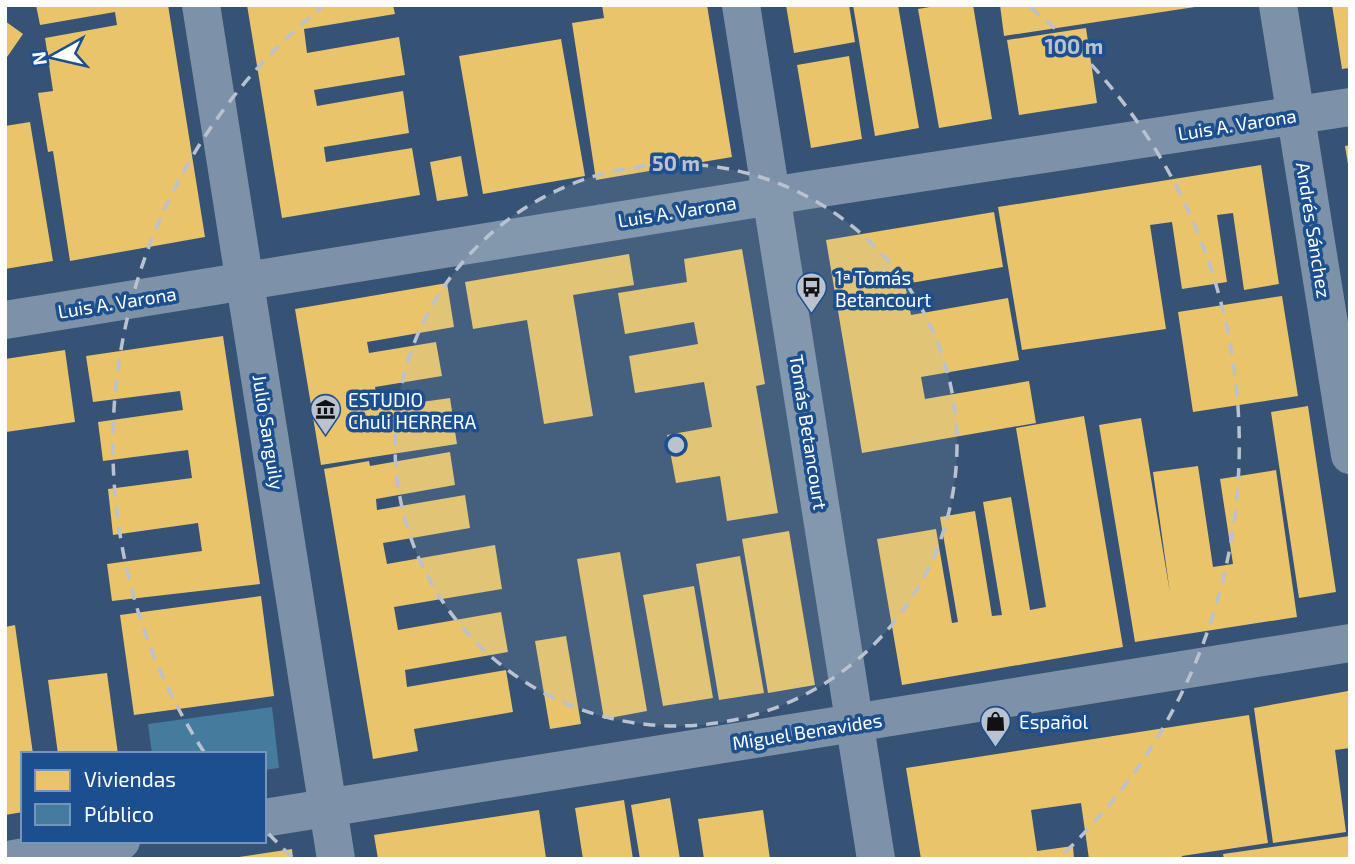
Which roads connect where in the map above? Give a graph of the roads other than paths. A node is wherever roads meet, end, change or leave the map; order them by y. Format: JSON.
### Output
{"nodes":[{"id":1,"x":201,"y":5,"type":"edge"},
{"id":2,"x":741,"y":5,"type":"edge"},
{"id":3,"x":1278,"y":5,"type":"edge"},
{"id":4,"x":1350,"y":107,"type":"edge"},
{"id":5,"x":1295,"y":115,"type":"junction"},
{"id":6,"x":771,"y":196,"type":"junction"},
{"id":7,"x":245,"y":281,"type":"junction"},
{"id":8,"x":5,"y":320,"type":"edge"},
{"id":9,"x":1350,"y":455,"type":"edge"},
{"id":10,"x":1350,"y":643,"type":"edge"},
{"id":11,"x":855,"y":723,"type":"junction"},
{"id":12,"x":328,"y":808,"type":"junction"},
{"id":13,"x":266,"y":818,"type":"edge"},
{"id":14,"x":109,"y":843,"type":"edge"},
{"id":15,"x":13,"y":859,"type":"edge"},
{"id":16,"x":336,"y":859,"type":"edge"},
{"id":17,"x":876,"y":859,"type":"edge"}],
"edges":[{"from":1,"to":7,"type":"street","name":"Julio Sanguily"},
{"from":2,"to":6,"type":"street","name":"Tomás Betancourt"},
{"from":3,"to":5,"type":"street","name":"Andrés Sánchez"},
{"from":4,"to":5,"type":"street","name":"Luis A. Varona"},
{"from":5,"to":6,"type":"street","name":"Luis A. Varona"},
{"from":5,"to":9,"type":"street","name":"Andrés Sánchez"},
{"from":6,"to":7,"type":"street","name":"Luis A. Varona"},
{"from":6,"to":11,"type":"street","name":"Tomás Betancourt"},
{"from":7,"to":8,"type":"street","name":"Luis A. Varona"},
{"from":7,"to":12,"type":"street","name":"Julio Sanguily"},
{"from":10,"to":11,"type":"street","name":"Miguel Benavides"},
{"from":11,"to":12,"type":"street","name":"Miguel Benavides"},
{"from":11,"to":17,"type":"street","name":"Tomás Betancourt"},
{"from":12,"to":13,"type":"street","name":"Miguel Benavides"},
{"from":12,"to":16,"type":"street","name":"Julio Sanguily"},
{"from":14,"to":15,"type":"street"}]}
